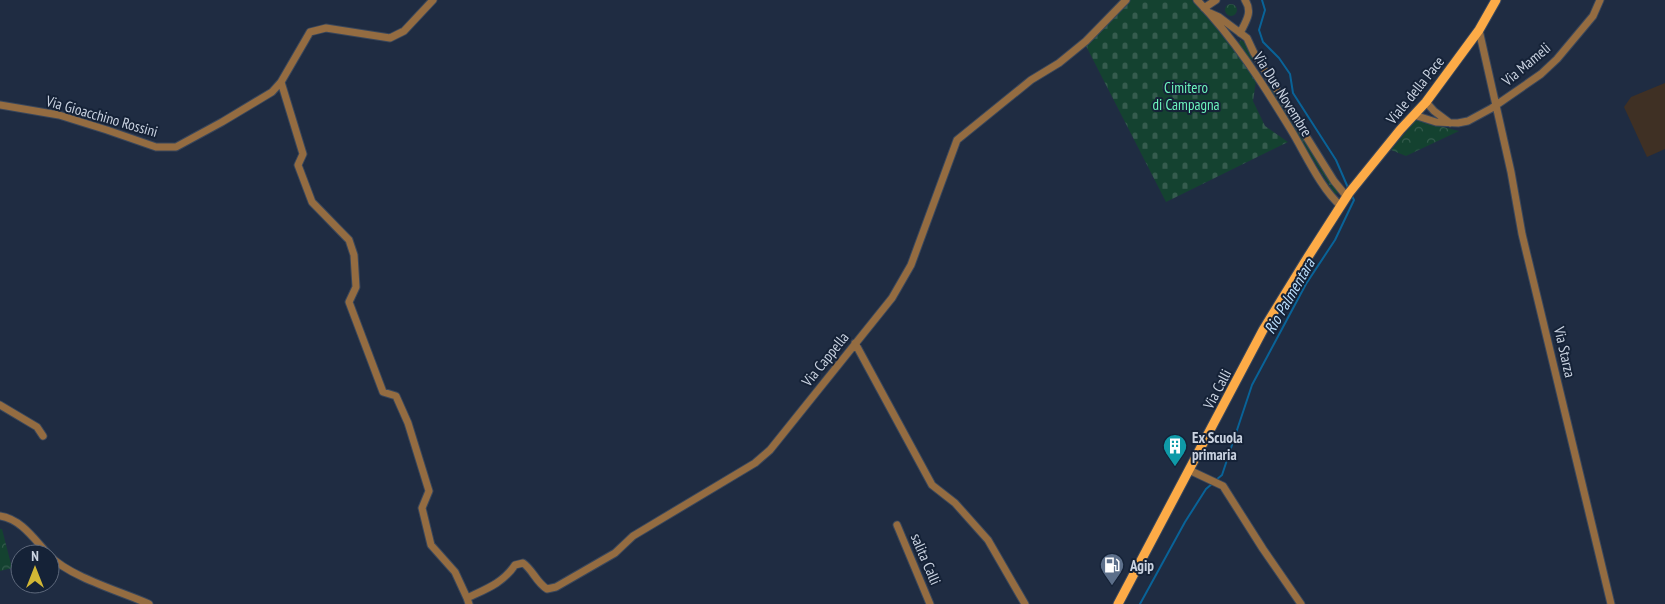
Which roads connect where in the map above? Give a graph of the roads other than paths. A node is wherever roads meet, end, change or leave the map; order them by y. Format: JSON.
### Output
{"nodes":[{"id":1,"x":433,"y":0,"type":"edge"},
{"id":2,"x":1126,"y":0,"type":"edge"},
{"id":3,"x":1196,"y":0,"type":"edge"},
{"id":4,"x":1216,"y":0,"type":"edge"},
{"id":5,"x":1245,"y":0,"type":"edge"},
{"id":6,"x":1496,"y":0,"type":"edge"},
{"id":7,"x":1600,"y":0,"type":"edge"},
{"id":8,"x":1207,"y":11,"type":"junction"},
{"id":9,"x":1479,"y":30,"type":"junction"},
{"id":10,"x":1240,"y":33,"type":"junction"},
{"id":11,"x":281,"y":82,"type":"junction"},
{"id":12,"x":1426,"y":102,"type":"junction"},
{"id":13,"x":0,"y":105,"type":"edge"},
{"id":14,"x":1497,"y":105,"type":"junction"},
{"id":15,"x":1414,"y":115,"type":"junction"},
{"id":16,"x":1450,"y":123,"type":"junction"},
{"id":17,"x":1348,"y":195,"type":"junction"},
{"id":18,"x":1341,"y":206,"type":"junction"},
{"id":19,"x":855,"y":343,"type":"junction"},
{"id":20,"x":0,"y":405,"type":"edge"},
{"id":21,"x":43,"y":436,"type":"dead end"},
{"id":22,"x":1189,"y":470,"type":"junction"},
{"id":23,"x":0,"y":516,"type":"edge"},
{"id":24,"x":897,"y":525,"type":"dead end"},
{"id":25,"x":39,"y":544,"type":"edge"},
{"id":26,"x":60,"y":565,"type":"edge"},
{"id":27,"x":468,"y":601,"type":"edge"},
{"id":28,"x":149,"y":604,"type":"edge"},
{"id":29,"x":930,"y":604,"type":"edge"},
{"id":30,"x":1025,"y":604,"type":"edge"},
{"id":31,"x":1118,"y":604,"type":"edge"},
{"id":32,"x":1301,"y":604,"type":"edge"},
{"id":33,"x":1611,"y":604,"type":"edge"}],
"edges":[{"from":1,"to":11,"type":"street","name":"Via Gioacchino Rossini"},
{"from":2,"to":19,"type":"street","name":"Via Cappella"},
{"from":3,"to":8,"type":"street","name":"Via Due Novembre"},
{"from":4,"to":8,"type":"street"},
{"from":5,"to":10,"type":"street"},
{"from":6,"to":9,"type":"main road","name":"Viale della Pace"},
{"from":7,"to":14,"type":"street","name":"Via Mameli"},
{"from":8,"to":10,"type":"street","name":"Via Due Novembre"},
{"from":8,"to":18,"type":"street","name":"Via Due Novembre"},
{"from":9,"to":12,"type":"main road","name":"Viale della Pace"},
{"from":9,"to":14,"type":"street","name":"Via Starza"},
{"from":10,"to":17,"type":"street","name":"Via Due Novembre"},
{"from":11,"to":13,"type":"street","name":"Via Gioacchino Rossini"},
{"from":11,"to":27,"type":"street"},
{"from":12,"to":15,"type":"main road","name":"Viale della Pace"},
{"from":12,"to":16,"type":"street"},
{"from":14,"to":16,"type":"street","name":"Via Mameli"},
{"from":14,"to":33,"type":"street","name":"Via Starza"},
{"from":15,"to":16,"type":"street","name":"Via Mameli"},
{"from":15,"to":17,"type":"main road","name":"Viale della Pace"},
{"from":17,"to":18,"type":"main road","name":"Via Calli"},
{"from":18,"to":22,"type":"main road","name":"Via Calli"},
{"from":19,"to":27,"type":"street","name":"Via Cappella"},
{"from":19,"to":30,"type":"street"},
{"from":20,"to":21,"type":"street"},
{"from":22,"to":31,"type":"main road","name":"Via Calli"},
{"from":22,"to":32,"type":"street"},
{"from":23,"to":25,"type":"street"},
{"from":24,"to":29,"type":"street","name":"salita Calli"},
{"from":26,"to":28,"type":"street"}]}
